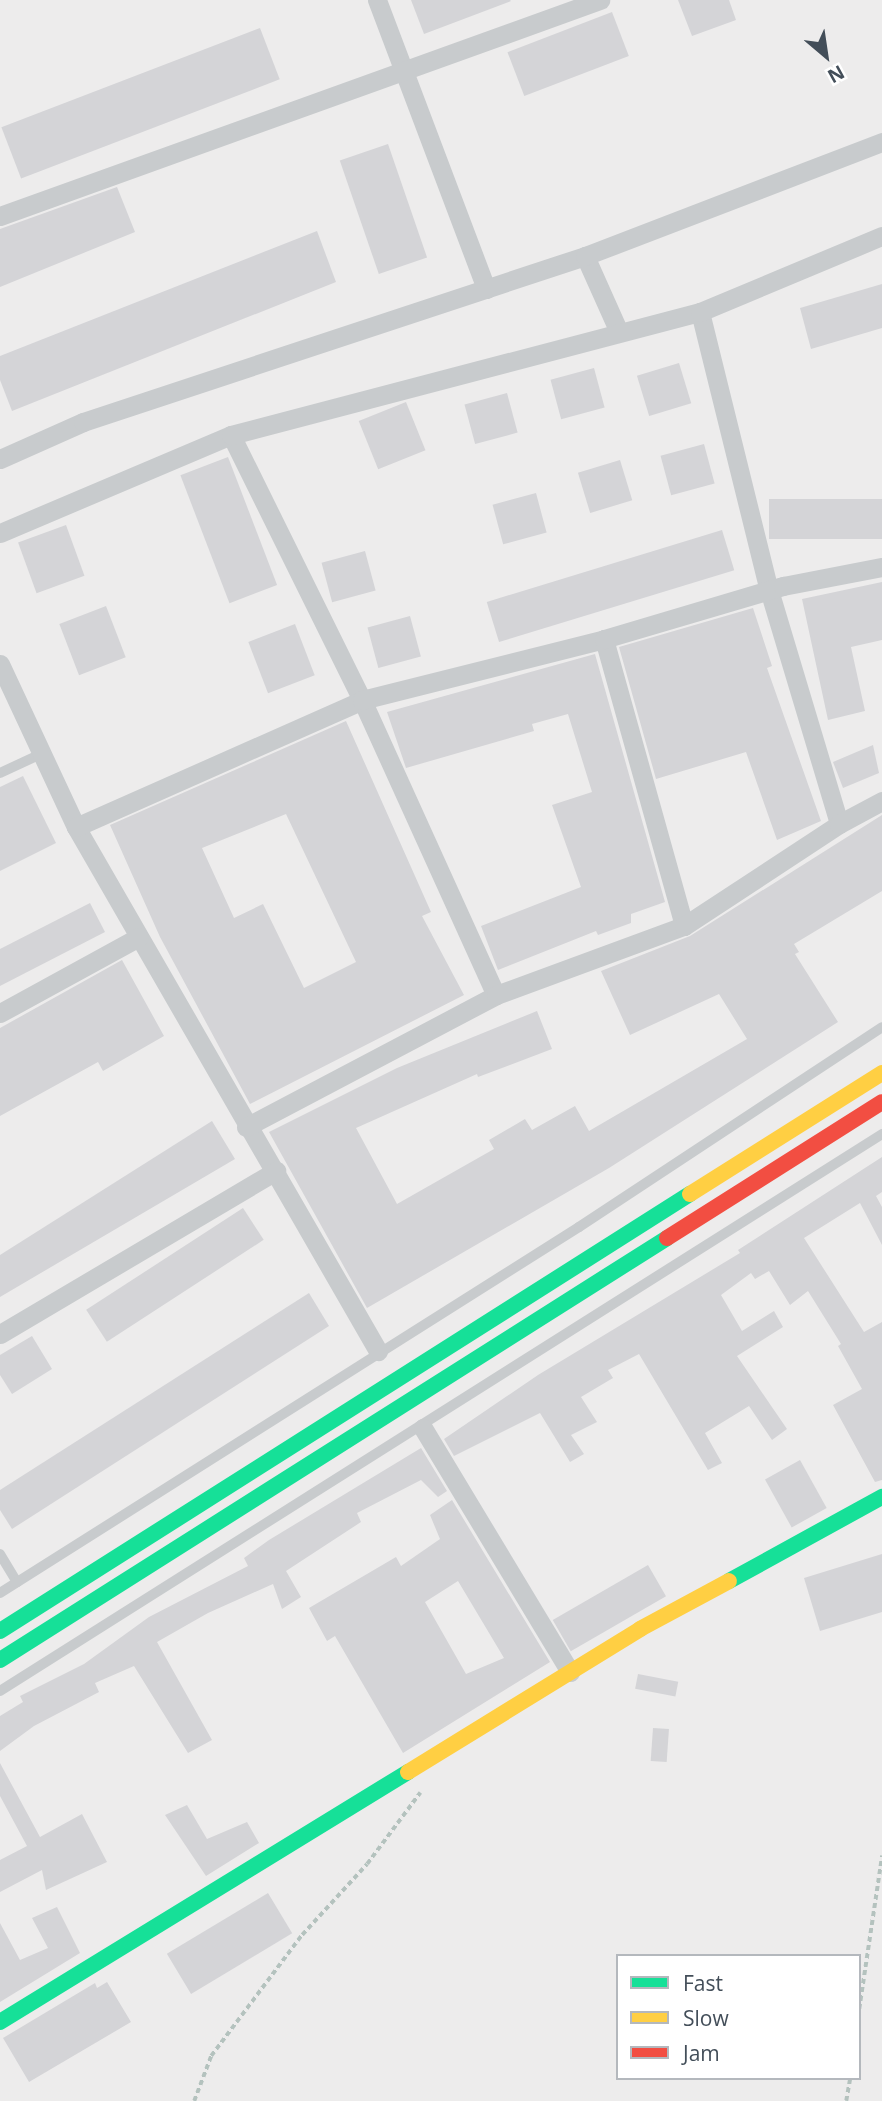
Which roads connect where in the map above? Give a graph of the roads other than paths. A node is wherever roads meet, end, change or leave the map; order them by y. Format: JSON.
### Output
{"nodes":[{"id":1,"x":377,"y":0,"type":"edge"},
{"id":2,"x":600,"y":0,"type":"edge"},
{"id":3,"x":402,"y":72,"type":"junction"},
{"id":4,"x":882,"y":142,"type":"edge"},
{"id":5,"x":0,"y":216,"type":"edge"},
{"id":6,"x":882,"y":236,"type":"edge"},
{"id":7,"x":585,"y":256,"type":"junction"},
{"id":8,"x":486,"y":289,"type":"junction"},
{"id":9,"x":700,"y":313,"type":"junction"},
{"id":10,"x":619,"y":332,"type":"junction"},
{"id":11,"x":231,"y":435,"type":"junction"},
{"id":12,"x":0,"y":459,"type":"edge"},
{"id":13,"x":0,"y":533,"type":"edge"},
{"id":14,"x":882,"y":568,"type":"edge"},
{"id":15,"x":769,"y":590,"type":"junction"},
{"id":16,"x":604,"y":639,"type":"junction"},
{"id":17,"x":0,"y":664,"type":"edge"},
{"id":18,"x":362,"y":700,"type":"junction"},
{"id":19,"x":41,"y":754,"type":"junction"},
{"id":20,"x":0,"y":773,"type":"edge"},
{"id":21,"x":882,"y":802,"type":"edge"},
{"id":22,"x":839,"y":824,"type":"junction"},
{"id":23,"x":76,"y":827,"type":"junction"},
{"id":24,"x":684,"y":926,"type":"junction"},
{"id":25,"x":139,"y":937,"type":"junction"},
{"id":26,"x":496,"y":995,"type":"junction"},
{"id":27,"x":0,"y":1013,"type":"edge"},
{"id":28,"x":882,"y":1027,"type":"edge"},
{"id":29,"x":882,"y":1073,"type":"edge"},
{"id":30,"x":882,"y":1102,"type":"edge"},
{"id":31,"x":247,"y":1127,"type":"junction"},
{"id":32,"x":882,"y":1134,"type":"edge"},
{"id":33,"x":276,"y":1171,"type":"junction"},
{"id":34,"x":0,"y":1334,"type":"edge"},
{"id":35,"x":378,"y":1351,"type":"junction"},
{"id":36,"x":423,"y":1428,"type":"junction"},
{"id":37,"x":882,"y":1497,"type":"edge"},
{"id":38,"x":0,"y":1554,"type":"edge"},
{"id":39,"x":17,"y":1582,"type":"junction"},
{"id":40,"x":0,"y":1593,"type":"edge"},
{"id":41,"x":0,"y":1631,"type":"edge"},
{"id":42,"x":0,"y":1660,"type":"edge"},
{"id":43,"x":570,"y":1672,"type":"junction"},
{"id":44,"x":0,"y":1691,"type":"edge"},
{"id":45,"x":0,"y":2022,"type":"edge"}],
"edges":[{"from":1,"to":3,"type":"street"},
{"from":2,"to":3,"type":"street"},
{"from":3,"to":5,"type":"street"},
{"from":3,"to":8,"type":"street"},
{"from":4,"to":7,"type":"street"},
{"from":6,"to":9,"type":"street"},
{"from":7,"to":8,"type":"street"},
{"from":7,"to":10,"type":"street"},
{"from":8,"to":12,"type":"street"},
{"from":9,"to":10,"type":"street"},
{"from":9,"to":15,"type":"street"},
{"from":10,"to":11,"type":"street"},
{"from":11,"to":13,"type":"street"},
{"from":11,"to":18,"type":"street"},
{"from":14,"to":15,"type":"street"},
{"from":15,"to":16,"type":"street"},
{"from":15,"to":22,"type":"street"},
{"from":16,"to":18,"type":"street"},
{"from":16,"to":24,"type":"street"},
{"from":17,"to":19,"type":"street"},
{"from":18,"to":23,"type":"street"},
{"from":18,"to":26,"type":"street"},
{"from":19,"to":20,"type":"lane"},
{"from":19,"to":23,"type":"street"},
{"from":21,"to":22,"type":"street"},
{"from":22,"to":24,"type":"street"},
{"from":23,"to":25,"type":"street"},
{"from":24,"to":26,"type":"street"},
{"from":25,"to":27,"type":"street"},
{"from":25,"to":31,"type":"street"},
{"from":26,"to":31,"type":"street"},
{"from":28,"to":35,"type":"lane"},
{"from":29,"to":41,"type":"main road"},
{"from":30,"to":42,"type":"main road"},
{"from":31,"to":33,"type":"street"},
{"from":32,"to":36,"type":"lane"},
{"from":33,"to":34,"type":"street"},
{"from":33,"to":35,"type":"street"},
{"from":35,"to":39,"type":"lane"},
{"from":36,"to":43,"type":"street"},
{"from":36,"to":44,"type":"lane"},
{"from":37,"to":43,"type":"main road"},
{"from":38,"to":39,"type":"lane"},
{"from":39,"to":40,"type":"lane"},
{"from":43,"to":45,"type":"main road"}]}
